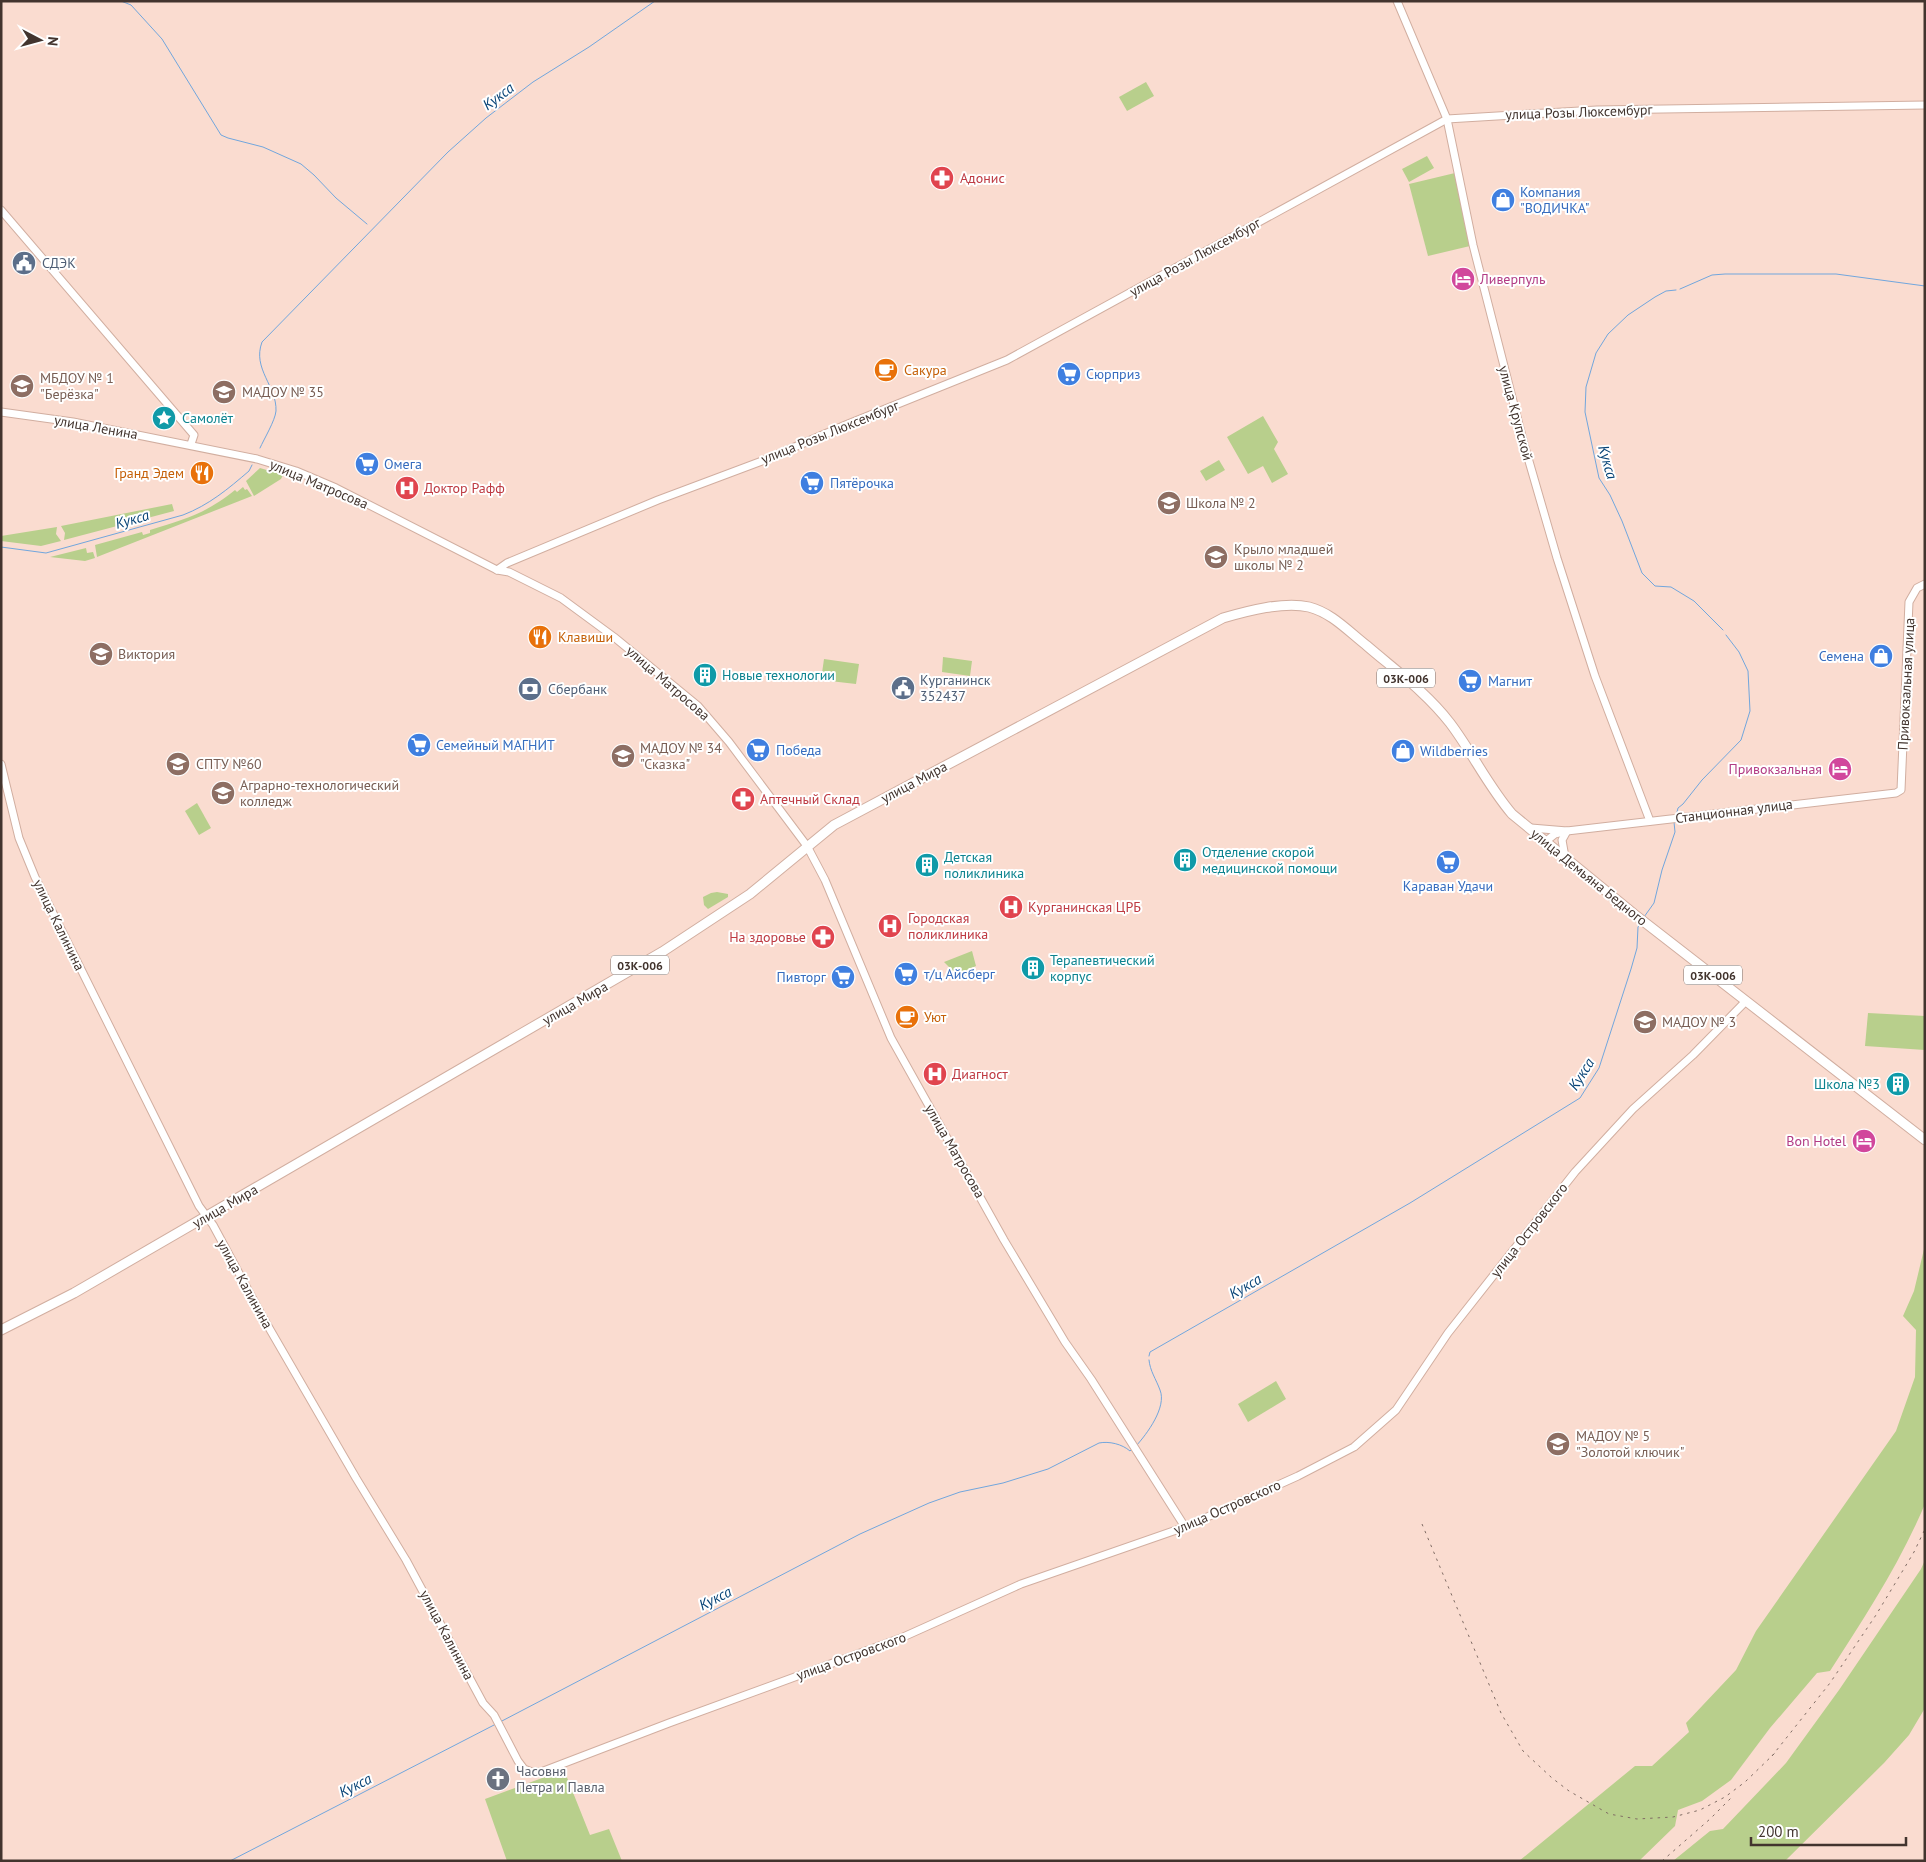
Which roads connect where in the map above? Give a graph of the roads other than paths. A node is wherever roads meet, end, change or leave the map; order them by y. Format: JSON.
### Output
{"nodes":[{"id":1,"x":1397,"y":1,"type":"edge"},
{"id":2,"x":1924,"y":106,"type":"edge"},
{"id":3,"x":1447,"y":119,"type":"junction"},
{"id":4,"x":1,"y":210,"type":"edge"},
{"id":5,"x":1,"y":412,"type":"edge"},
{"id":6,"x":191,"y":444,"type":"junction"},
{"id":7,"x":498,"y":570,"type":"junction"},
{"id":8,"x":1925,"y":584,"type":"edge"},
{"id":9,"x":1277,"y":606,"type":"joint"},
{"id":10,"x":1,"y":764,"type":"edge"},
{"id":11,"x":1901,"y":790,"type":"joint"},
{"id":12,"x":1650,"y":821,"type":"junction"},
{"id":13,"x":1528,"y":827,"type":"junction"},
{"id":14,"x":1567,"y":831,"type":"junction"},
{"id":15,"x":1544,"y":842,"type":"junction"},
{"id":16,"x":807,"y":846,"type":"junction"},
{"id":17,"x":1566,"y":859,"type":"junction"},
{"id":18,"x":1746,"y":1001,"type":"junction"},
{"id":19,"x":1925,"y":1140,"type":"edge"},
{"id":20,"x":206,"y":1216,"type":"junction"},
{"id":21,"x":1,"y":1330,"type":"edge"},
{"id":22,"x":1185,"y":1527,"type":"junction"},
{"id":23,"x":541,"y":1772,"type":"joint"}],
"edges":[{"from":1,"to":3,"type":"street","name":"улица Крупской"},
{"from":2,"to":3,"type":"street","name":"улица Розы Люксембург"},
{"from":3,"to":7,"type":"street","name":"улица Розы Люксембург"},
{"from":3,"to":12,"type":"street","name":"улица Крупской"},
{"from":4,"to":6,"type":"street"},
{"from":5,"to":6,"type":"street","name":"улица Ленина"},
{"from":6,"to":7,"type":"street","name":"улица Матросова"},
{"from":7,"to":16,"type":"street","name":"улица Матросова"},
{"from":8,"to":11,"type":"street","name":"Привокзальная улица"},
{"from":9,"to":13,"type":"main road","name":"улица Демьяна Бедного","number":"03К-006"},
{"from":9,"to":16,"type":"main road","name":"улица Мира","number":"03К-006"},
{"from":10,"to":20,"type":"street","name":"улица Калинина"},
{"from":11,"to":12,"type":"street","name":"Станционная улица"},
{"from":12,"to":14,"type":"street","name":"Станционная улица"},
{"from":13,"to":14,"type":"street","name":"Станционная улица"},
{"from":13,"to":15,"type":"main road","name":"улица Демьяна Бедного","number":"03К-006"},
{"from":14,"to":15,"type":"street","name":"Станционная улица"},
{"from":14,"to":17,"type":"street"},
{"from":15,"to":17,"type":"main road","name":"улица Демьяна Бедного","number":"03К-006"},
{"from":16,"to":20,"type":"main road","name":"улица Мира","number":"03К-006"},
{"from":16,"to":22,"type":"street","name":"улица Матросова"},
{"from":17,"to":18,"type":"main road","name":"улица Демьяна Бедного","number":"03К-006"},
{"from":18,"to":19,"type":"main road","name":"улица Демьяна Бедного","number":"03К-006"},
{"from":18,"to":22,"type":"street","name":"улица Островского"},
{"from":20,"to":21,"type":"main road","name":"улица Мира","number":"03К-006"},
{"from":20,"to":23,"type":"street","name":"улица Калинина"},
{"from":22,"to":23,"type":"street","name":"улица Островского"}]}
